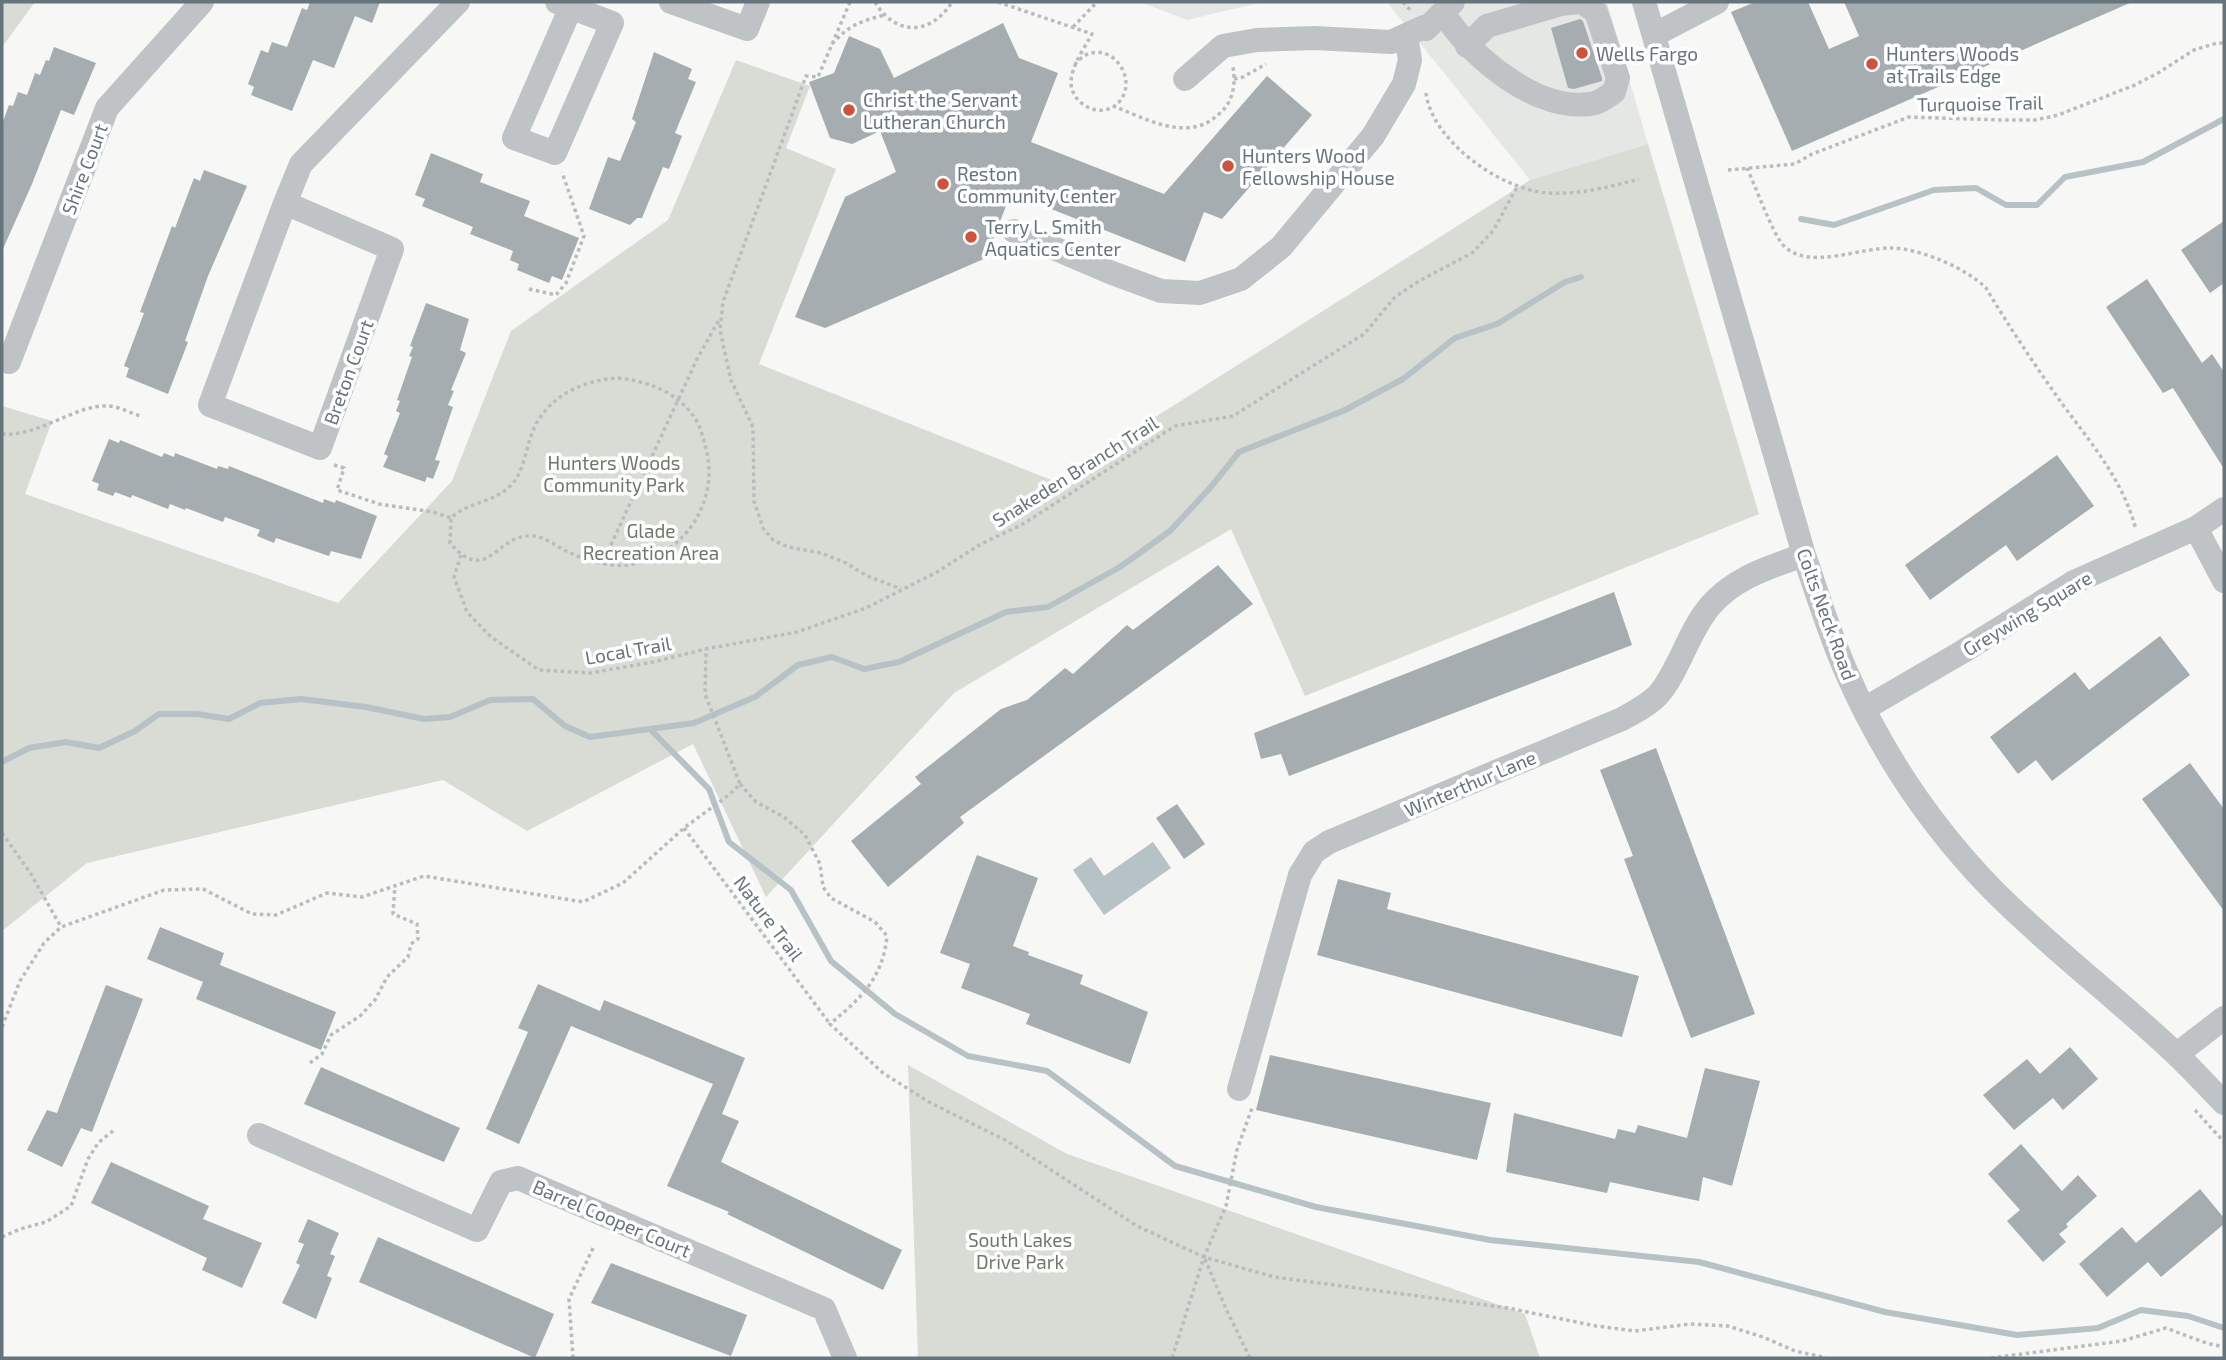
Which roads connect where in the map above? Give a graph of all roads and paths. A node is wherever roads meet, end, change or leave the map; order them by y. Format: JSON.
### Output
{"nodes":[{"id":1,"x":202,"y":2,"type":"edge"},
{"id":2,"x":458,"y":2,"type":"edge"},
{"id":3,"x":671,"y":2,"type":"edge"},
{"id":4,"x":758,"y":2,"type":"edge"},
{"id":5,"x":850,"y":2,"type":"edge"},
{"id":6,"x":875,"y":2,"type":"edge"},
{"id":7,"x":952,"y":2,"type":"edge"},
{"id":8,"x":998,"y":2,"type":"edge"},
{"id":9,"x":1097,"y":2,"type":"edge"},
{"id":10,"x":1580,"y":2,"type":"edge"},
{"id":11,"x":1644,"y":2,"type":"edge"},
{"id":12,"x":1717,"y":2,"type":"edge"},
{"id":13,"x":564,"y":5,"type":"edge"},
{"id":14,"x":1448,"y":7,"type":"edge"},
{"id":15,"x":885,"y":15,"type":"junction"},
{"id":16,"x":1073,"y":27,"type":"junction"},
{"id":17,"x":1654,"y":35,"type":"junction"},
{"id":18,"x":1406,"y":36,"type":"junction"},
{"id":19,"x":2224,"y":43,"type":"edge"},
{"id":20,"x":1467,"y":46,"type":"junction"},
{"id":21,"x":828,"y":48,"type":"junction"},
{"id":22,"x":1275,"y":59,"type":"dead end"},
{"id":23,"x":1076,"y":64,"type":"junction"},
{"id":24,"x":1232,"y":64,"type":"dead end"},
{"id":25,"x":1185,"y":79,"type":"dead end"},
{"id":26,"x":1234,"y":79,"type":"junction"},
{"id":27,"x":1425,"y":82,"type":"dead end"},
{"id":28,"x":1113,"y":106,"type":"junction"},
{"id":29,"x":555,"y":153,"type":"junction"},
{"id":30,"x":1747,"y":168,"type":"junction"},
{"id":31,"x":1728,"y":170,"type":"dead end"},
{"id":32,"x":1639,"y":179,"type":"dead end"},
{"id":33,"x":1518,"y":185,"type":"junction"},
{"id":34,"x":285,"y":203,"type":"junction"},
{"id":35,"x":1014,"y":231,"type":"dead end"},
{"id":36,"x":529,"y":289,"type":"dead end"},
{"id":37,"x":722,"y":317,"type":"junction"},
{"id":38,"x":9,"y":362,"type":"dead end"},
{"id":39,"x":679,"y":400,"type":"junction"},
{"id":40,"x":140,"y":416,"type":"dead end"},
{"id":41,"x":2,"y":434,"type":"edge"},
{"id":42,"x":320,"y":448,"type":"junction"},
{"id":43,"x":2224,"y":509,"type":"edge"},
{"id":44,"x":451,"y":518,"type":"junction"},
{"id":45,"x":2196,"y":528,"type":"junction"},
{"id":46,"x":2138,"y":553,"type":"junction"},
{"id":47,"x":461,"y":555,"type":"junction"},
{"id":48,"x":1804,"y":555,"type":"junction"},
{"id":49,"x":602,"y":564,"type":"junction"},
{"id":50,"x":2224,"y":581,"type":"edge"},
{"id":51,"x":901,"y":589,"type":"junction"},
{"id":52,"x":706,"y":649,"type":"junction"},
{"id":53,"x":1864,"y":709,"type":"junction"},
{"id":54,"x":740,"y":784,"type":"junction"},
{"id":55,"x":684,"y":828,"type":"junction"},
{"id":56,"x":2,"y":833,"type":"edge"},
{"id":57,"x":396,"y":886,"type":"junction"},
{"id":58,"x":61,"y":927,"type":"junction"},
{"id":59,"x":2224,"y":1018,"type":"edge"},
{"id":60,"x":831,"y":1024,"type":"junction"},
{"id":61,"x":2,"y":1027,"type":"edge"},
{"id":62,"x":2177,"y":1054,"type":"junction"},
{"id":63,"x":310,"y":1063,"type":"dead end"},
{"id":64,"x":1240,"y":1089,"type":"dead end"},
{"id":65,"x":2224,"y":1103,"type":"edge"},
{"id":66,"x":2190,"y":1104,"type":"dead end"},
{"id":67,"x":1248,"y":1121,"type":"dead end"},
{"id":68,"x":114,"y":1130,"type":"dead end"},
{"id":69,"x":260,"y":1135,"type":"dead end"},
{"id":70,"x":2224,"y":1142,"type":"edge"},
{"id":71,"x":2,"y":1237,"type":"edge"},
{"id":72,"x":594,"y":1246,"type":"dead end"},
{"id":73,"x":1204,"y":1257,"type":"junction"},
{"id":74,"x":2224,"y":1347,"type":"edge"},
{"id":75,"x":573,"y":1358,"type":"edge"},
{"id":76,"x":845,"y":1358,"type":"edge"},
{"id":77,"x":1172,"y":1358,"type":"edge"},
{"id":78,"x":1250,"y":1358,"type":"edge"},
{"id":79,"x":1827,"y":1358,"type":"edge"},
{"id":80,"x":1991,"y":1358,"type":"edge"}],
"edges":[{"from":1,"to":38,"type":"street","name":"Shire Court"},
{"from":2,"to":34,"type":"street","name":"Breton Court"},
{"from":3,"to":4,"type":"street"},
{"from":5,"to":21,"type":"path"},
{"from":6,"to":15,"type":"path"},
{"from":7,"to":15,"type":"path"},
{"from":8,"to":16,"type":"path"},
{"from":9,"to":16,"type":"path"},
{"from":10,"to":20,"type":"street"},
{"from":10,"to":20,"type":"street"},
{"from":11,"to":17,"type":"street","name":"Colts Neck Road"},
{"from":12,"to":17,"type":"street"},
{"from":13,"to":29,"type":"street"},
{"from":13,"to":29,"type":"street"},
{"from":14,"to":18,"type":"street"},
{"from":14,"to":20,"type":"street"},
{"from":15,"to":21,"type":"path"},
{"from":16,"to":23,"type":"path"},
{"from":17,"to":48,"type":"street","name":"Colts Neck Road"},
{"from":18,"to":25,"type":"street"},
{"from":18,"to":35,"type":"street"},
{"from":19,"to":30,"type":"path","name":"Turquoise Trail"},
{"from":21,"to":37,"type":"path"},
{"from":22,"to":26,"type":"path"},
{"from":23,"to":28,"type":"path"},
{"from":23,"to":28,"type":"path"},
{"from":24,"to":26,"type":"path"},
{"from":26,"to":28,"type":"path"},
{"from":27,"to":33,"type":"path"},
{"from":29,"to":36,"type":"path"},
{"from":30,"to":31,"type":"path","name":"Turquoise Trail"},
{"from":30,"to":46,"type":"path"},
{"from":32,"to":33,"type":"path"},
{"from":33,"to":51,"type":"path","name":"Snakeden Branch Trail"},
{"from":34,"to":42,"type":"street","name":"Breton Court"},
{"from":34,"to":42,"type":"street","name":"Breton Court"},
{"from":37,"to":39,"type":"path"},
{"from":37,"to":51,"type":"path"},
{"from":39,"to":44,"type":"path"},
{"from":39,"to":49,"type":"path"},
{"from":39,"to":49,"type":"path"},
{"from":40,"to":41,"type":"path"},
{"from":42,"to":44,"type":"path"},
{"from":43,"to":45,"type":"street","name":"Greywing Square"},
{"from":44,"to":47,"type":"path"},
{"from":45,"to":46,"type":"street","name":"Greywing Square"},
{"from":45,"to":50,"type":"street"},
{"from":46,"to":53,"type":"street","name":"Greywing Square"},
{"from":47,"to":49,"type":"path"},
{"from":47,"to":52,"type":"path","name":"Local Trail"},
{"from":48,"to":53,"type":"street","name":"Colts Neck Road"},
{"from":48,"to":64,"type":"street","name":"Winterthur Lane"},
{"from":51,"to":52,"type":"path","name":"Snakeden Branch Trail"},
{"from":52,"to":54,"type":"path"},
{"from":53,"to":62,"type":"street","name":"Colts Neck Road"},
{"from":54,"to":55,"type":"path"},
{"from":54,"to":60,"type":"path"},
{"from":55,"to":57,"type":"path"},
{"from":55,"to":60,"type":"path","name":"Nature Trail"},
{"from":56,"to":58,"type":"path"},
{"from":57,"to":58,"type":"path"},
{"from":57,"to":63,"type":"path"},
{"from":58,"to":61,"type":"path"},
{"from":59,"to":62,"type":"street"},
{"from":60,"to":73,"type":"path","name":"Nature Trail"},
{"from":62,"to":65,"type":"street","name":"Colts Neck Road"},
{"from":66,"to":70,"type":"path"},
{"from":67,"to":73,"type":"path"},
{"from":68,"to":71,"type":"path"},
{"from":69,"to":76,"type":"street","name":"Barrel Cooper Court"},
{"from":72,"to":75,"type":"path"},
{"from":73,"to":77,"type":"path"},
{"from":73,"to":78,"type":"path"},
{"from":73,"to":79,"type":"path","name":"Nature Trail"},
{"from":74,"to":80,"type":"path"}]}
